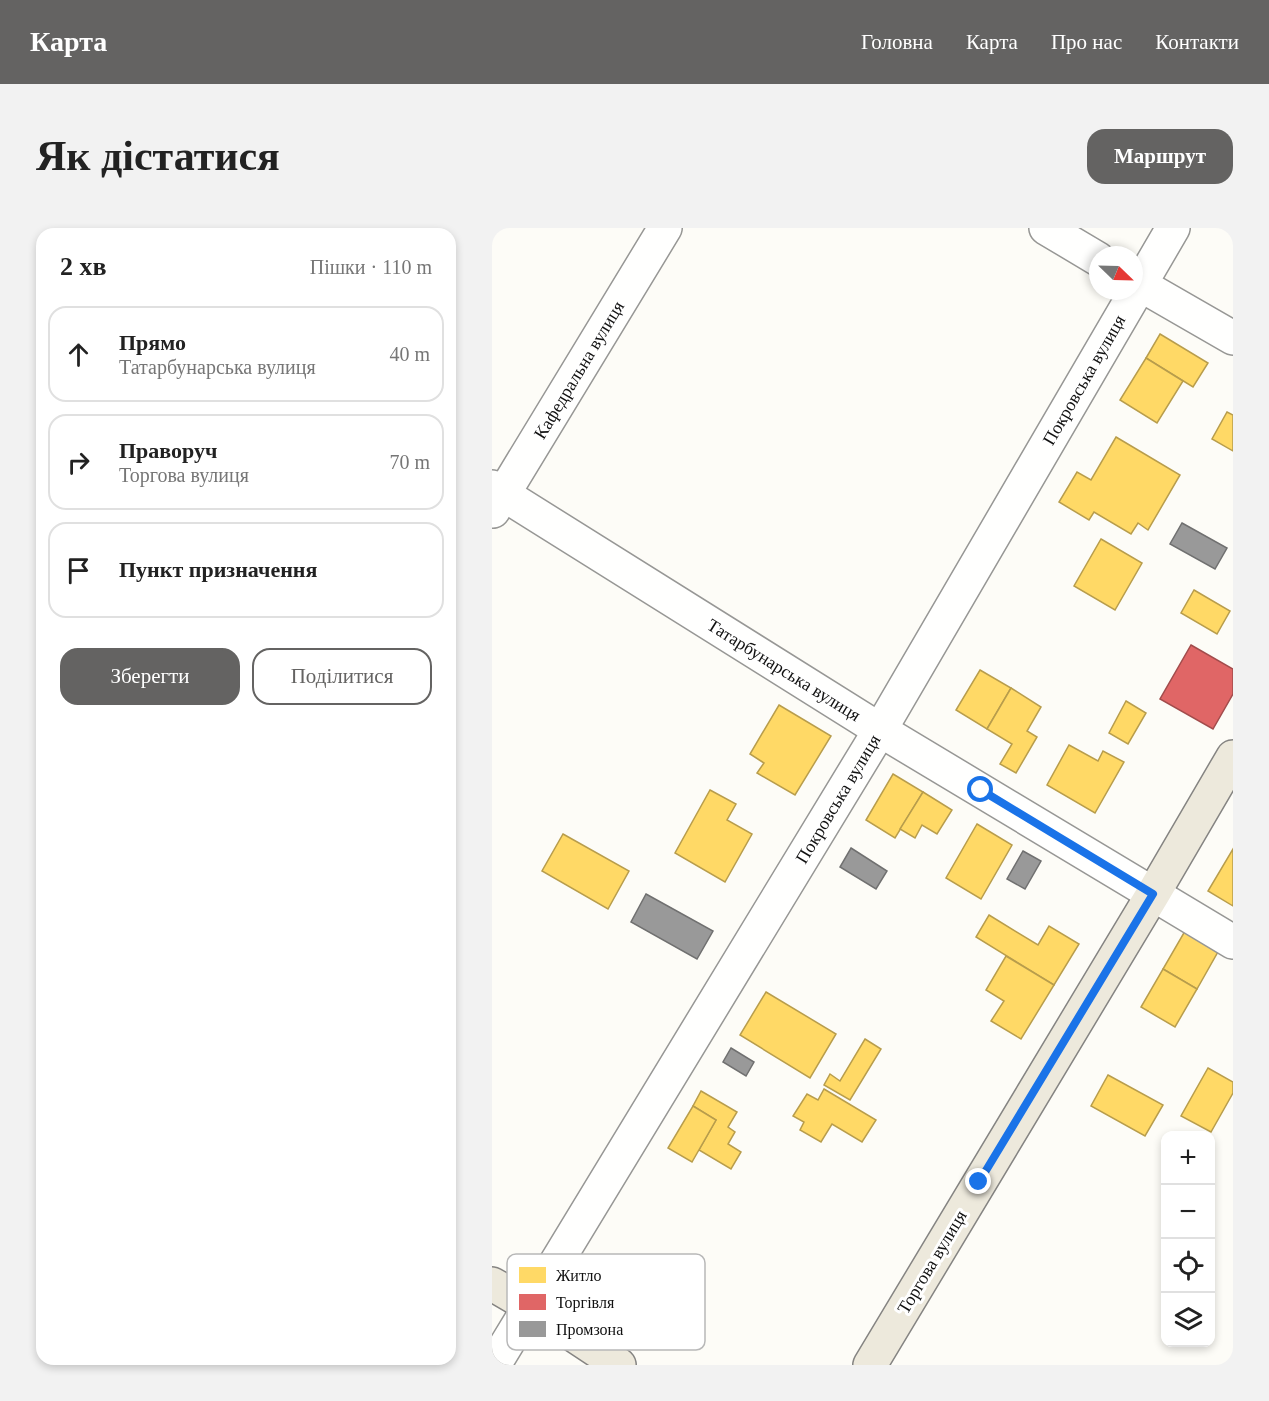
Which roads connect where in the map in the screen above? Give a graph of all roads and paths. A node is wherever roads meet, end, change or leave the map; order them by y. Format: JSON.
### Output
{"nodes":[{"id":1,"x":665,"y":228,"type":"edge"},
{"id":2,"x":1046,"y":228,"type":"edge"},
{"id":3,"x":1173,"y":228,"type":"edge"},
{"id":4,"x":1089,"y":254,"type":"edge"},
{"id":5,"x":1143,"y":274,"type":"edge"},
{"id":6,"x":1143,"y":286,"type":"edge"},
{"id":7,"x":1127,"y":300,"type":"edge"},
{"id":8,"x":1233,"y":339,"type":"edge"},
{"id":9,"x":496,"y":497,"type":"edge"},
{"id":10,"x":880,"y":730,"type":"junction"},
{"id":11,"x":1233,"y":757,"type":"edge"},
{"id":12,"x":1153,"y":894,"type":"junction"},
{"id":13,"x":1233,"y":942,"type":"edge"},
{"id":14,"x":562,"y":1254,"type":"edge"},
{"id":15,"x":492,"y":1284,"type":"edge"},
{"id":16,"x":507,"y":1293,"type":"edge"},
{"id":17,"x":507,"y":1344,"type":"edge"},
{"id":18,"x":596,"y":1350,"type":"edge"},
{"id":19,"x":494,"y":1365,"type":"edge"},
{"id":20,"x":619,"y":1365,"type":"edge"},
{"id":21,"x":870,"y":1365,"type":"edge"}],
"edges":[{"from":1,"to":9,"type":"street","name":"Кафедральна вулиця"},
{"from":2,"to":4,"type":"street"},
{"from":3,"to":5,"type":"street","name":"Покровська вулиця"},
{"from":6,"to":8,"type":"street"},
{"from":7,"to":10,"type":"street","name":"Покровська вулиця"},
{"from":9,"to":10,"type":"street","name":"Татарбунарська вулиця"},
{"from":10,"to":12,"type":"street","name":"Татарбунарська вулиця"},
{"from":10,"to":14,"type":"street","name":"Покровська вулиця"},
{"from":11,"to":12,"type":"main road","name":"Торгова вулиця"},
{"from":12,"to":13,"type":"street","name":"Татарбунарська вулиця"},
{"from":12,"to":21,"type":"main road","name":"Торгова вулиця"},
{"from":15,"to":16,"type":"main road"},
{"from":17,"to":19,"type":"street","name":"Покровська вулиця"},
{"from":18,"to":20,"type":"main road"}]}
